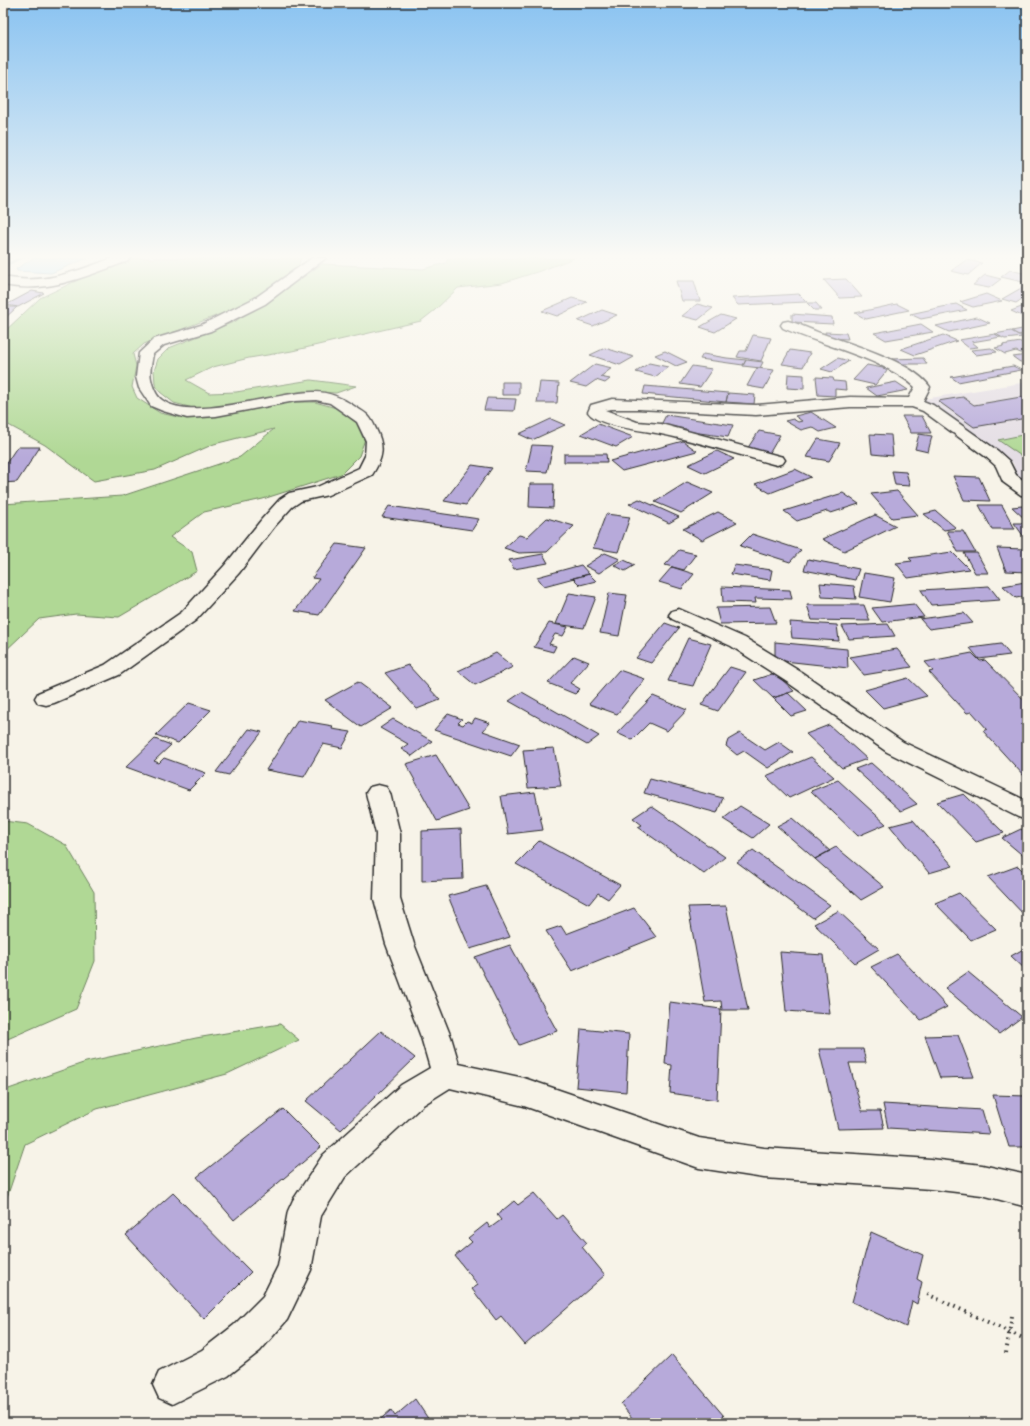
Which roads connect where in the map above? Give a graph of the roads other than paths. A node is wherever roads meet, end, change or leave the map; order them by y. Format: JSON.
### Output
{"nodes":[{"id":1,"x":213,"y":325,"type":"edge"},
{"id":2,"x":788,"y":325,"type":"dead end"},
{"id":3,"x":914,"y":403,"type":"junction"},
{"id":4,"x":778,"y":460,"type":"dead end"},
{"id":5,"x":1027,"y":492,"type":"edge"},
{"id":6,"x":679,"y":615,"type":"dead end"},
{"id":7,"x":46,"y":698,"type":"dead end"},
{"id":8,"x":378,"y":793,"type":"dead end"},
{"id":9,"x":1027,"y":811,"type":"edge"},
{"id":10,"x":447,"y":1074,"type":"junction"},
{"id":11,"x":1027,"y":1191,"type":"edge"},
{"id":12,"x":172,"y":1385,"type":"dead end"}],
"edges":[{"from":1,"to":7,"type":"street"},
{"from":2,"to":3,"type":"street"},
{"from":3,"to":4,"type":"street"},
{"from":3,"to":5,"type":"street"},
{"from":6,"to":9,"type":"street"},
{"from":8,"to":10,"type":"street"},
{"from":10,"to":11,"type":"street"},
{"from":10,"to":12,"type":"street"}]}
